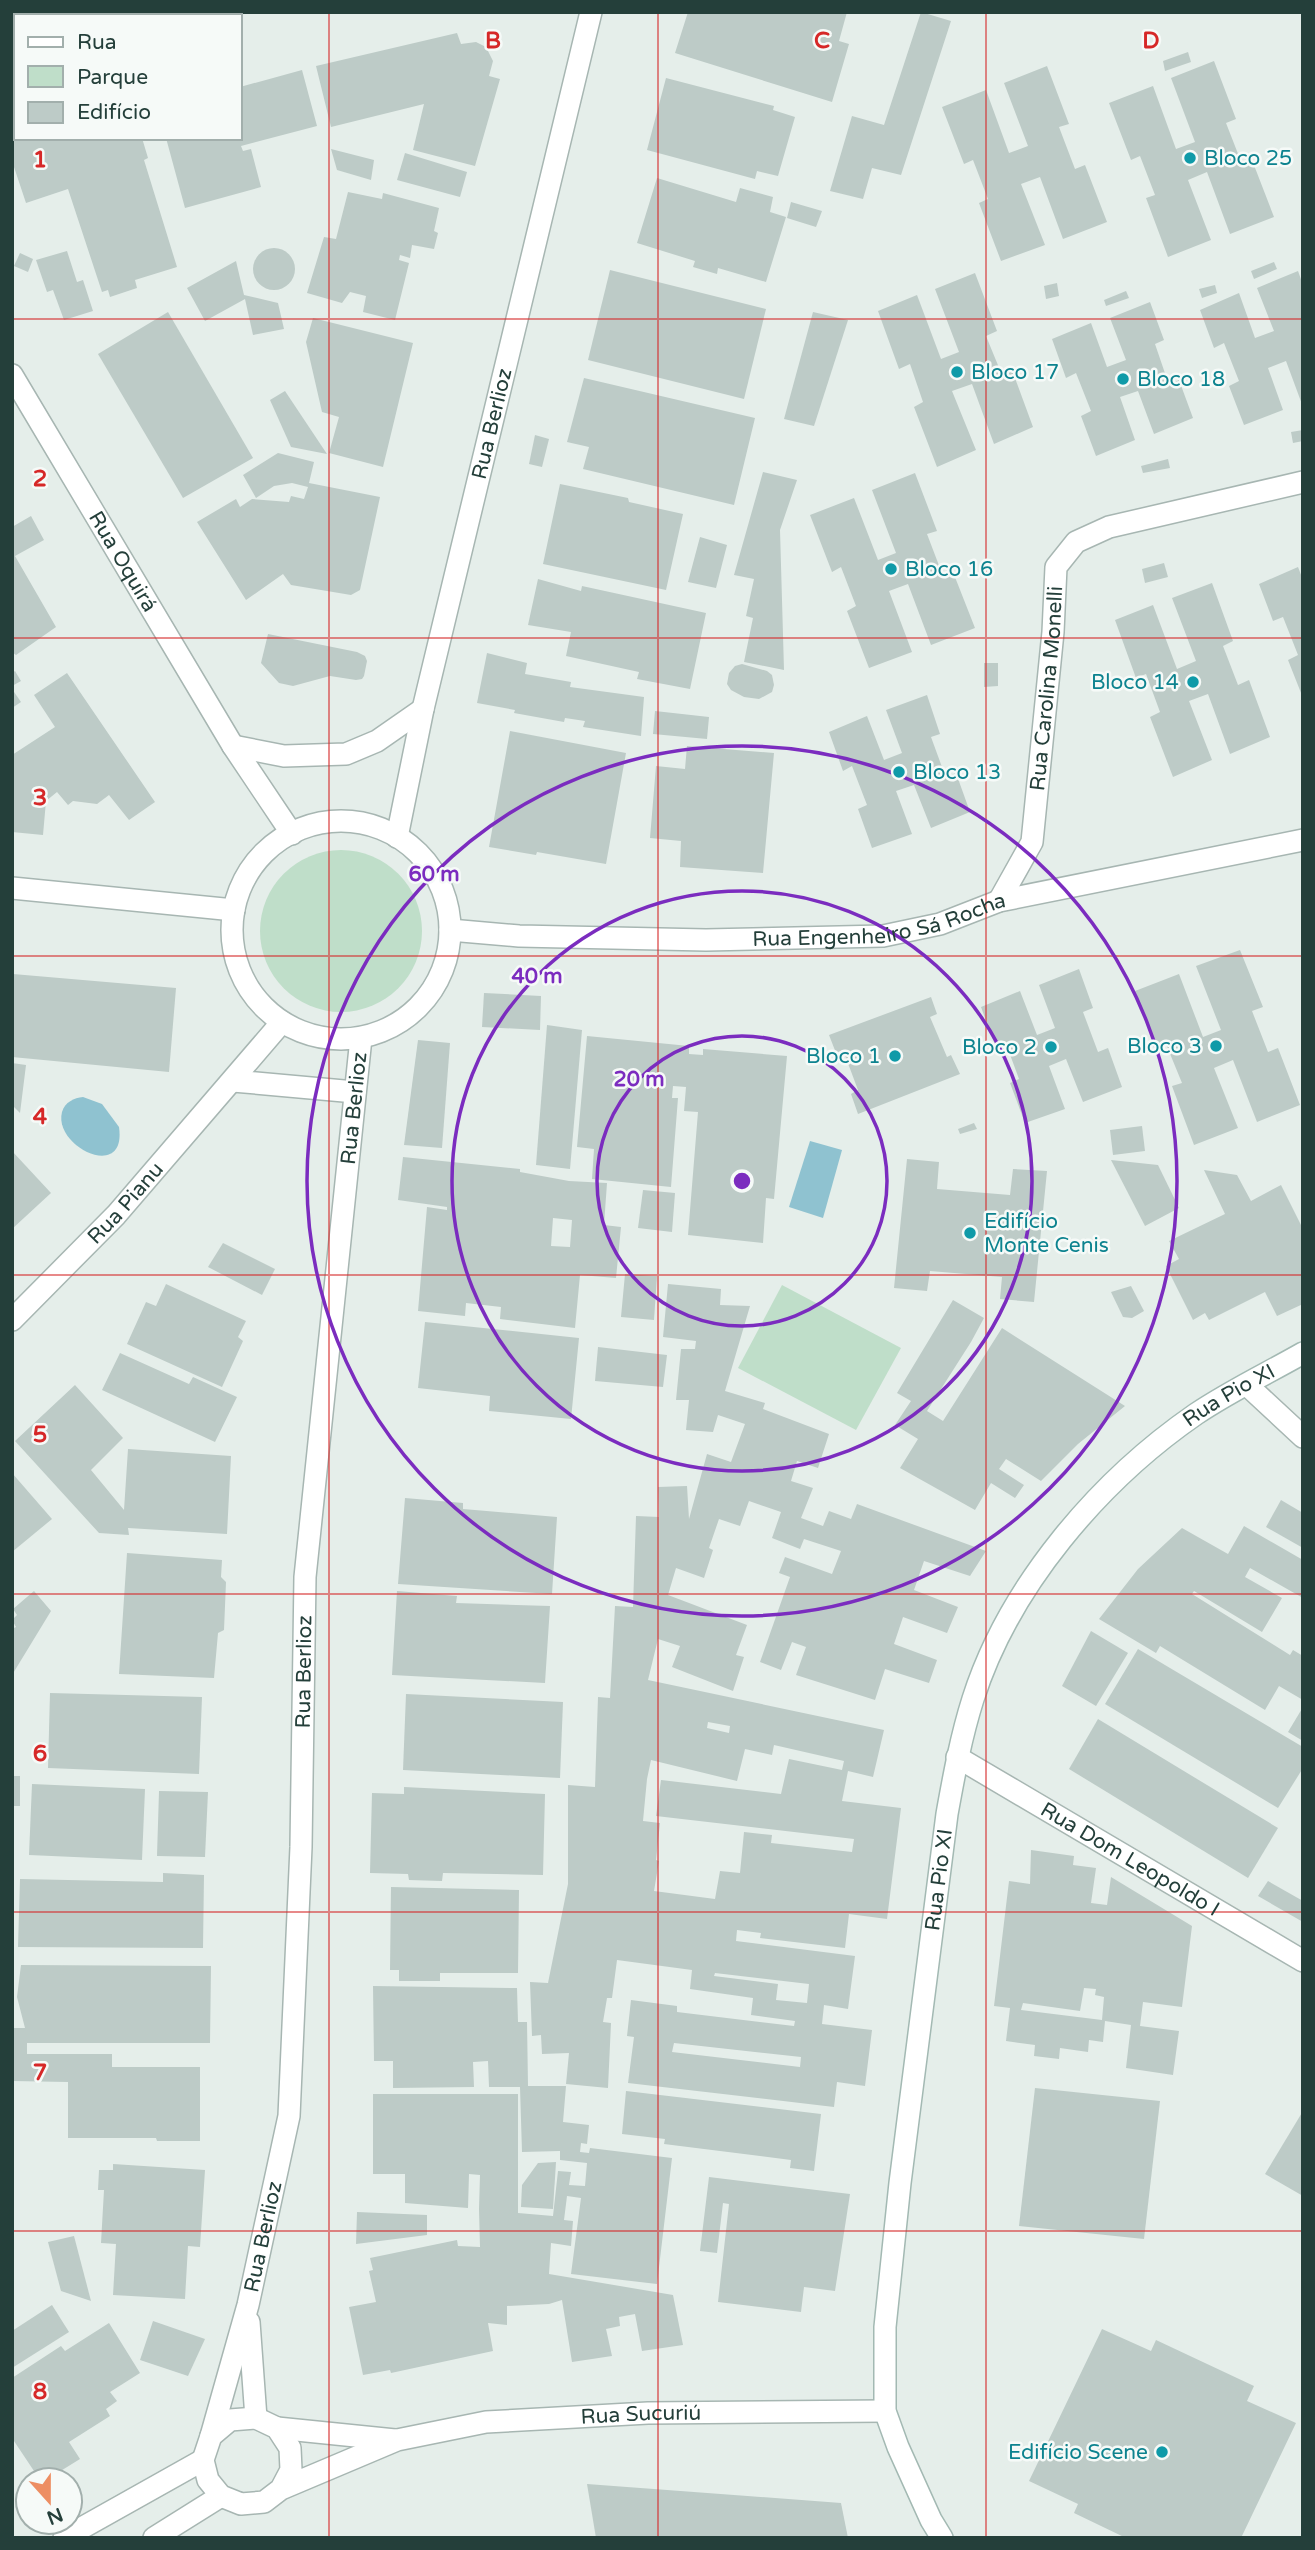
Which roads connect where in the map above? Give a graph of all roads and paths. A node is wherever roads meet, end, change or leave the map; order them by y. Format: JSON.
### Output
{"nodes":[{"id":1,"x":591,"y":12,"type":"edge"},
{"id":2,"x":12,"y":375,"type":"edge"},
{"id":3,"x":1303,"y":482,"type":"edge"},
{"id":4,"x":423,"y":709,"type":"junction"},
{"id":5,"x":233,"y":746,"type":"junction"},
{"id":6,"x":292,"y":834,"type":"junction"},
{"id":7,"x":397,"y":836,"type":"junction"},
{"id":8,"x":1303,"y":840,"type":"edge"},
{"id":9,"x":12,"y":888,"type":"edge"},
{"id":10,"x":999,"y":901,"type":"junction"},
{"id":11,"x":234,"y":910,"type":"junction"},
{"id":12,"x":450,"y":930,"type":"junction"},
{"id":13,"x":282,"y":1022,"type":"junction"},
{"id":14,"x":361,"y":1038,"type":"junction"},
{"id":15,"x":233,"y":1081,"type":"junction"},
{"id":16,"x":355,"y":1092,"type":"junction"},
{"id":17,"x":12,"y":1320,"type":"edge"},
{"id":18,"x":1303,"y":1353,"type":"edge"},
{"id":19,"x":1247,"y":1385,"type":"junction"},
{"id":20,"x":1303,"y":1437,"type":"edge"},
{"id":21,"x":957,"y":1757,"type":"junction"},
{"id":22,"x":1303,"y":1961,"type":"edge"},
{"id":23,"x":248,"y":2305,"type":"junction"},
{"id":24,"x":886,"y":2411,"type":"junction"},
{"id":25,"x":256,"y":2418,"type":"junction"},
{"id":26,"x":277,"y":2428,"type":"junction"},
{"id":27,"x":211,"y":2436,"type":"junction"},
{"id":28,"x":397,"y":2440,"type":"junction"},
{"id":29,"x":203,"y":2460,"type":"junction"},
{"id":30,"x":281,"y":2489,"type":"junction"},
{"id":31,"x":221,"y":2496,"type":"junction"},
{"id":32,"x":64,"y":2538,"type":"edge"},
{"id":33,"x":153,"y":2538,"type":"edge"},
{"id":34,"x":942,"y":2538,"type":"edge"}],
"edges":[{"from":1,"to":4,"type":"street","name":"Rua Berlioz"},
{"from":2,"to":5,"type":"street","name":"Rua Oquirá"},
{"from":3,"to":10,"type":"street","name":"Rua Carolina Monelli"},
{"from":4,"to":5,"type":"street"},
{"from":4,"to":7,"type":"street","name":"Rua Berlioz"},
{"from":5,"to":6,"type":"street","name":"Rua Oquirá"},
{"from":6,"to":7,"type":"street"},
{"from":6,"to":11,"type":"street"},
{"from":7,"to":12,"type":"street"},
{"from":8,"to":10,"type":"street","name":"Rua Engenheiro Sá Rocha"},
{"from":9,"to":11,"type":"street"},
{"from":10,"to":12,"type":"street","name":"Rua Engenheiro Sá Rocha"},
{"from":11,"to":13,"type":"street"},
{"from":12,"to":14,"type":"street"},
{"from":13,"to":14,"type":"street"},
{"from":13,"to":15,"type":"street","name":"Rua Pianu"},
{"from":14,"to":16,"type":"street","name":"Rua Berlioz"},
{"from":15,"to":16,"type":"street"},
{"from":15,"to":17,"type":"street","name":"Rua Pianu"},
{"from":16,"to":23,"type":"street","name":"Rua Berlioz"},
{"from":18,"to":19,"type":"street","name":"Rua Pio XI"},
{"from":19,"to":20,"type":"street"},
{"from":19,"to":21,"type":"street","name":"Rua Pio XI"},
{"from":21,"to":22,"type":"street","name":"Rua Dom Leopoldo I"},
{"from":21,"to":24,"type":"street","name":"Rua Pio XI"},
{"from":23,"to":25,"type":"street","name":"Rua Berlioz"},
{"from":23,"to":27,"type":"street","name":"Rua Berlioz"},
{"from":24,"to":28,"type":"street","name":"Rua Sucuriú"},
{"from":24,"to":34,"type":"street","name":"Rua Pio XI"},
{"from":25,"to":26,"type":"street"},
{"from":25,"to":27,"type":"street"},
{"from":26,"to":28,"type":"street","name":"Rua Sucuriú"},
{"from":26,"to":30,"type":"street"},
{"from":27,"to":29,"type":"street"},
{"from":28,"to":30,"type":"street","name":"Rua Sucuriú"},
{"from":29,"to":31,"type":"street"},
{"from":29,"to":32,"type":"street"},
{"from":30,"to":31,"type":"street"},
{"from":31,"to":33,"type":"street"}]}
